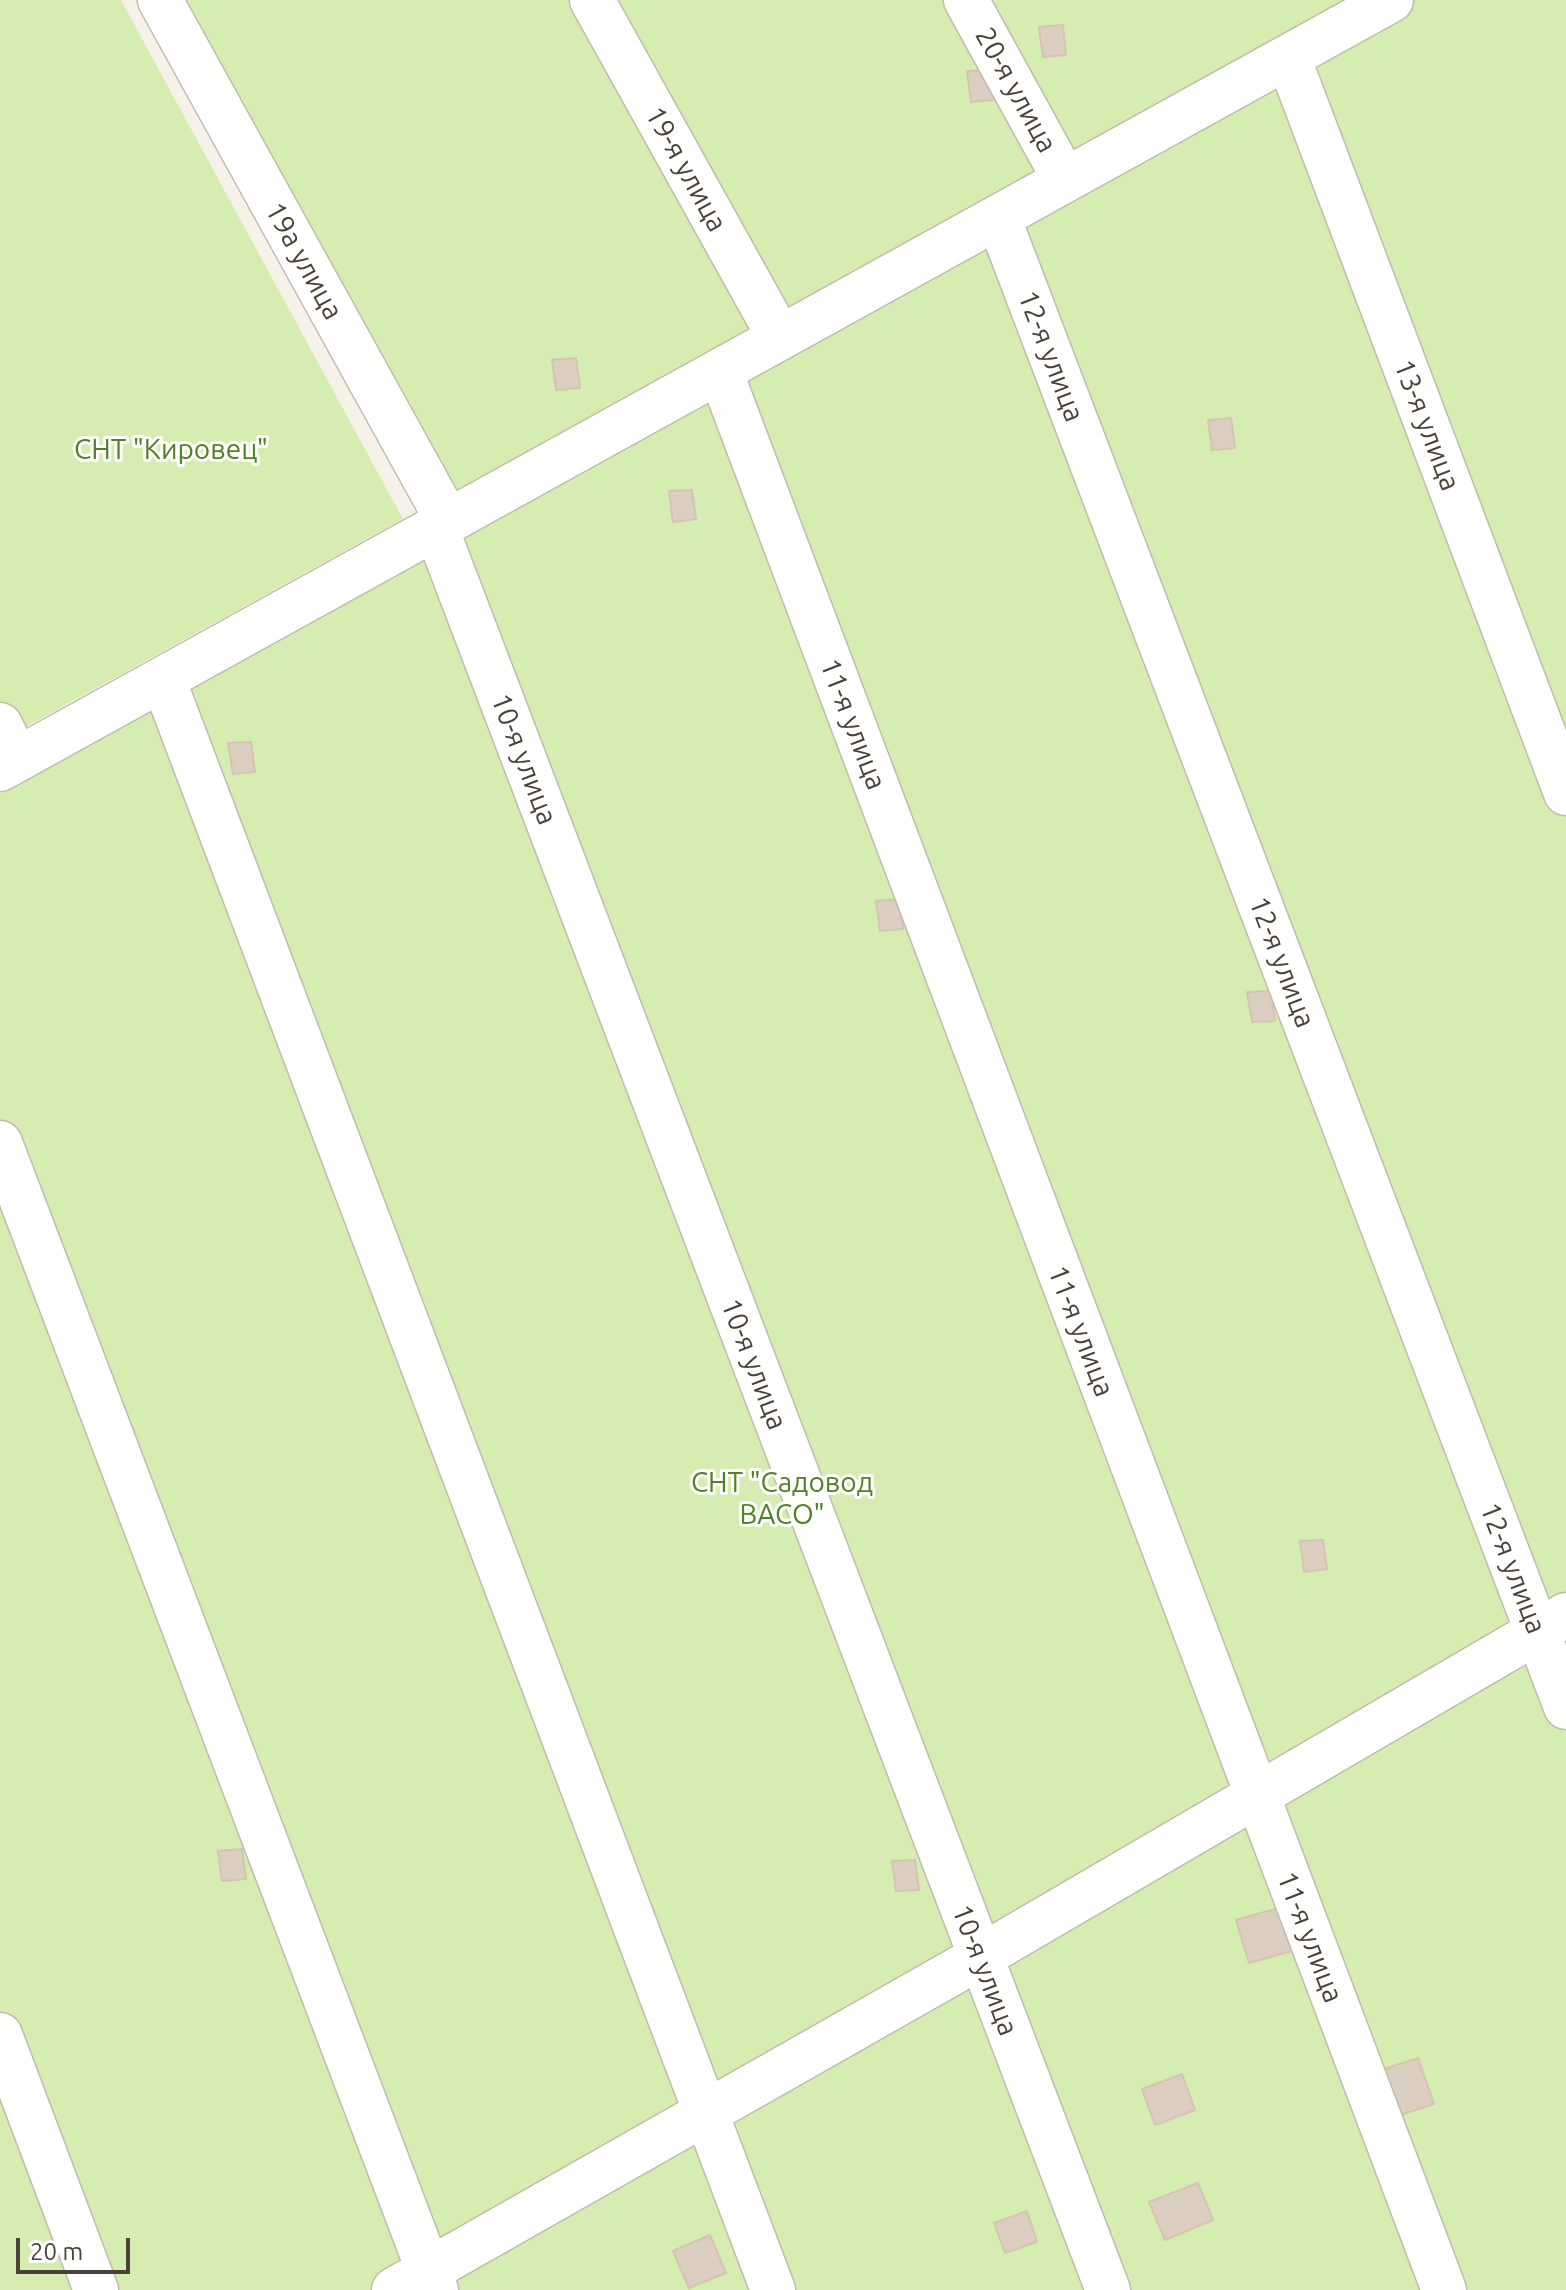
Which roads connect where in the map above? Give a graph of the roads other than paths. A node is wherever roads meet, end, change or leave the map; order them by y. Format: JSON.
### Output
{"nodes":[{"id":1,"x":160,"y":0,"type":"edge"},
{"id":2,"x":592,"y":0,"type":"edge"},
{"id":3,"x":966,"y":0,"type":"edge"},
{"id":4,"x":1391,"y":0,"type":"edge"},
{"id":5,"x":1332,"y":14,"type":"edge"},
{"id":6,"x":1288,"y":57,"type":"junction"},
{"id":7,"x":1065,"y":180,"type":"junction"},
{"id":8,"x":998,"y":217,"type":"junction"},
{"id":9,"x":780,"y":338,"type":"junction"},
{"id":10,"x":720,"y":371,"type":"junction"},
{"id":11,"x":442,"y":524,"type":"junction"},
{"id":12,"x":163,"y":679,"type":"junction"},
{"id":13,"x":6,"y":751,"type":"edge"},
{"id":14,"x":1566,"y":793,"type":"edge"},
{"id":15,"x":0,"y":1143,"type":"edge"},
{"id":16,"x":1551,"y":1623,"type":"edge"},
{"id":17,"x":1566,"y":1707,"type":"edge"},
{"id":18,"x":1257,"y":1796,"type":"junction"},
{"id":19,"x":980,"y":1957,"type":"junction"},
{"id":20,"x":0,"y":2035,"type":"edge"},
{"id":21,"x":705,"y":2113,"type":"junction"},
{"id":22,"x":420,"y":2284,"type":"edge"},
{"id":23,"x":96,"y":2290,"type":"edge"},
{"id":24,"x":773,"y":2290,"type":"edge"},
{"id":25,"x":1108,"y":2290,"type":"edge"},
{"id":26,"x":1444,"y":2290,"type":"edge"}],
"edges":[{"from":1,"to":11,"type":"street","name":"19а улица"},
{"from":2,"to":9,"type":"street","name":"19-я улица"},
{"from":3,"to":7,"type":"street","name":"20-я улица"},
{"from":4,"to":5,"type":"street"},
{"from":5,"to":6,"type":"street"},
{"from":6,"to":7,"type":"street"},
{"from":6,"to":14,"type":"street","name":"13-я улица"},
{"from":7,"to":8,"type":"street"},
{"from":8,"to":9,"type":"street"},
{"from":8,"to":16,"type":"street","name":"12-я улица"},
{"from":9,"to":10,"type":"street"},
{"from":10,"to":11,"type":"street"},
{"from":10,"to":18,"type":"street","name":"11-я улица"},
{"from":11,"to":12,"type":"street"},
{"from":11,"to":19,"type":"street","name":"10-я улица"},
{"from":12,"to":13,"type":"street"},
{"from":12,"to":21,"type":"street"},
{"from":15,"to":22,"type":"street"},
{"from":16,"to":17,"type":"street","name":"12-я улица"},
{"from":16,"to":18,"type":"street"},
{"from":18,"to":19,"type":"street"},
{"from":18,"to":26,"type":"street","name":"11-я улица"},
{"from":19,"to":21,"type":"street"},
{"from":19,"to":25,"type":"street","name":"10-я улица"},
{"from":20,"to":23,"type":"street"},
{"from":21,"to":22,"type":"street"},
{"from":21,"to":24,"type":"street"}]}
